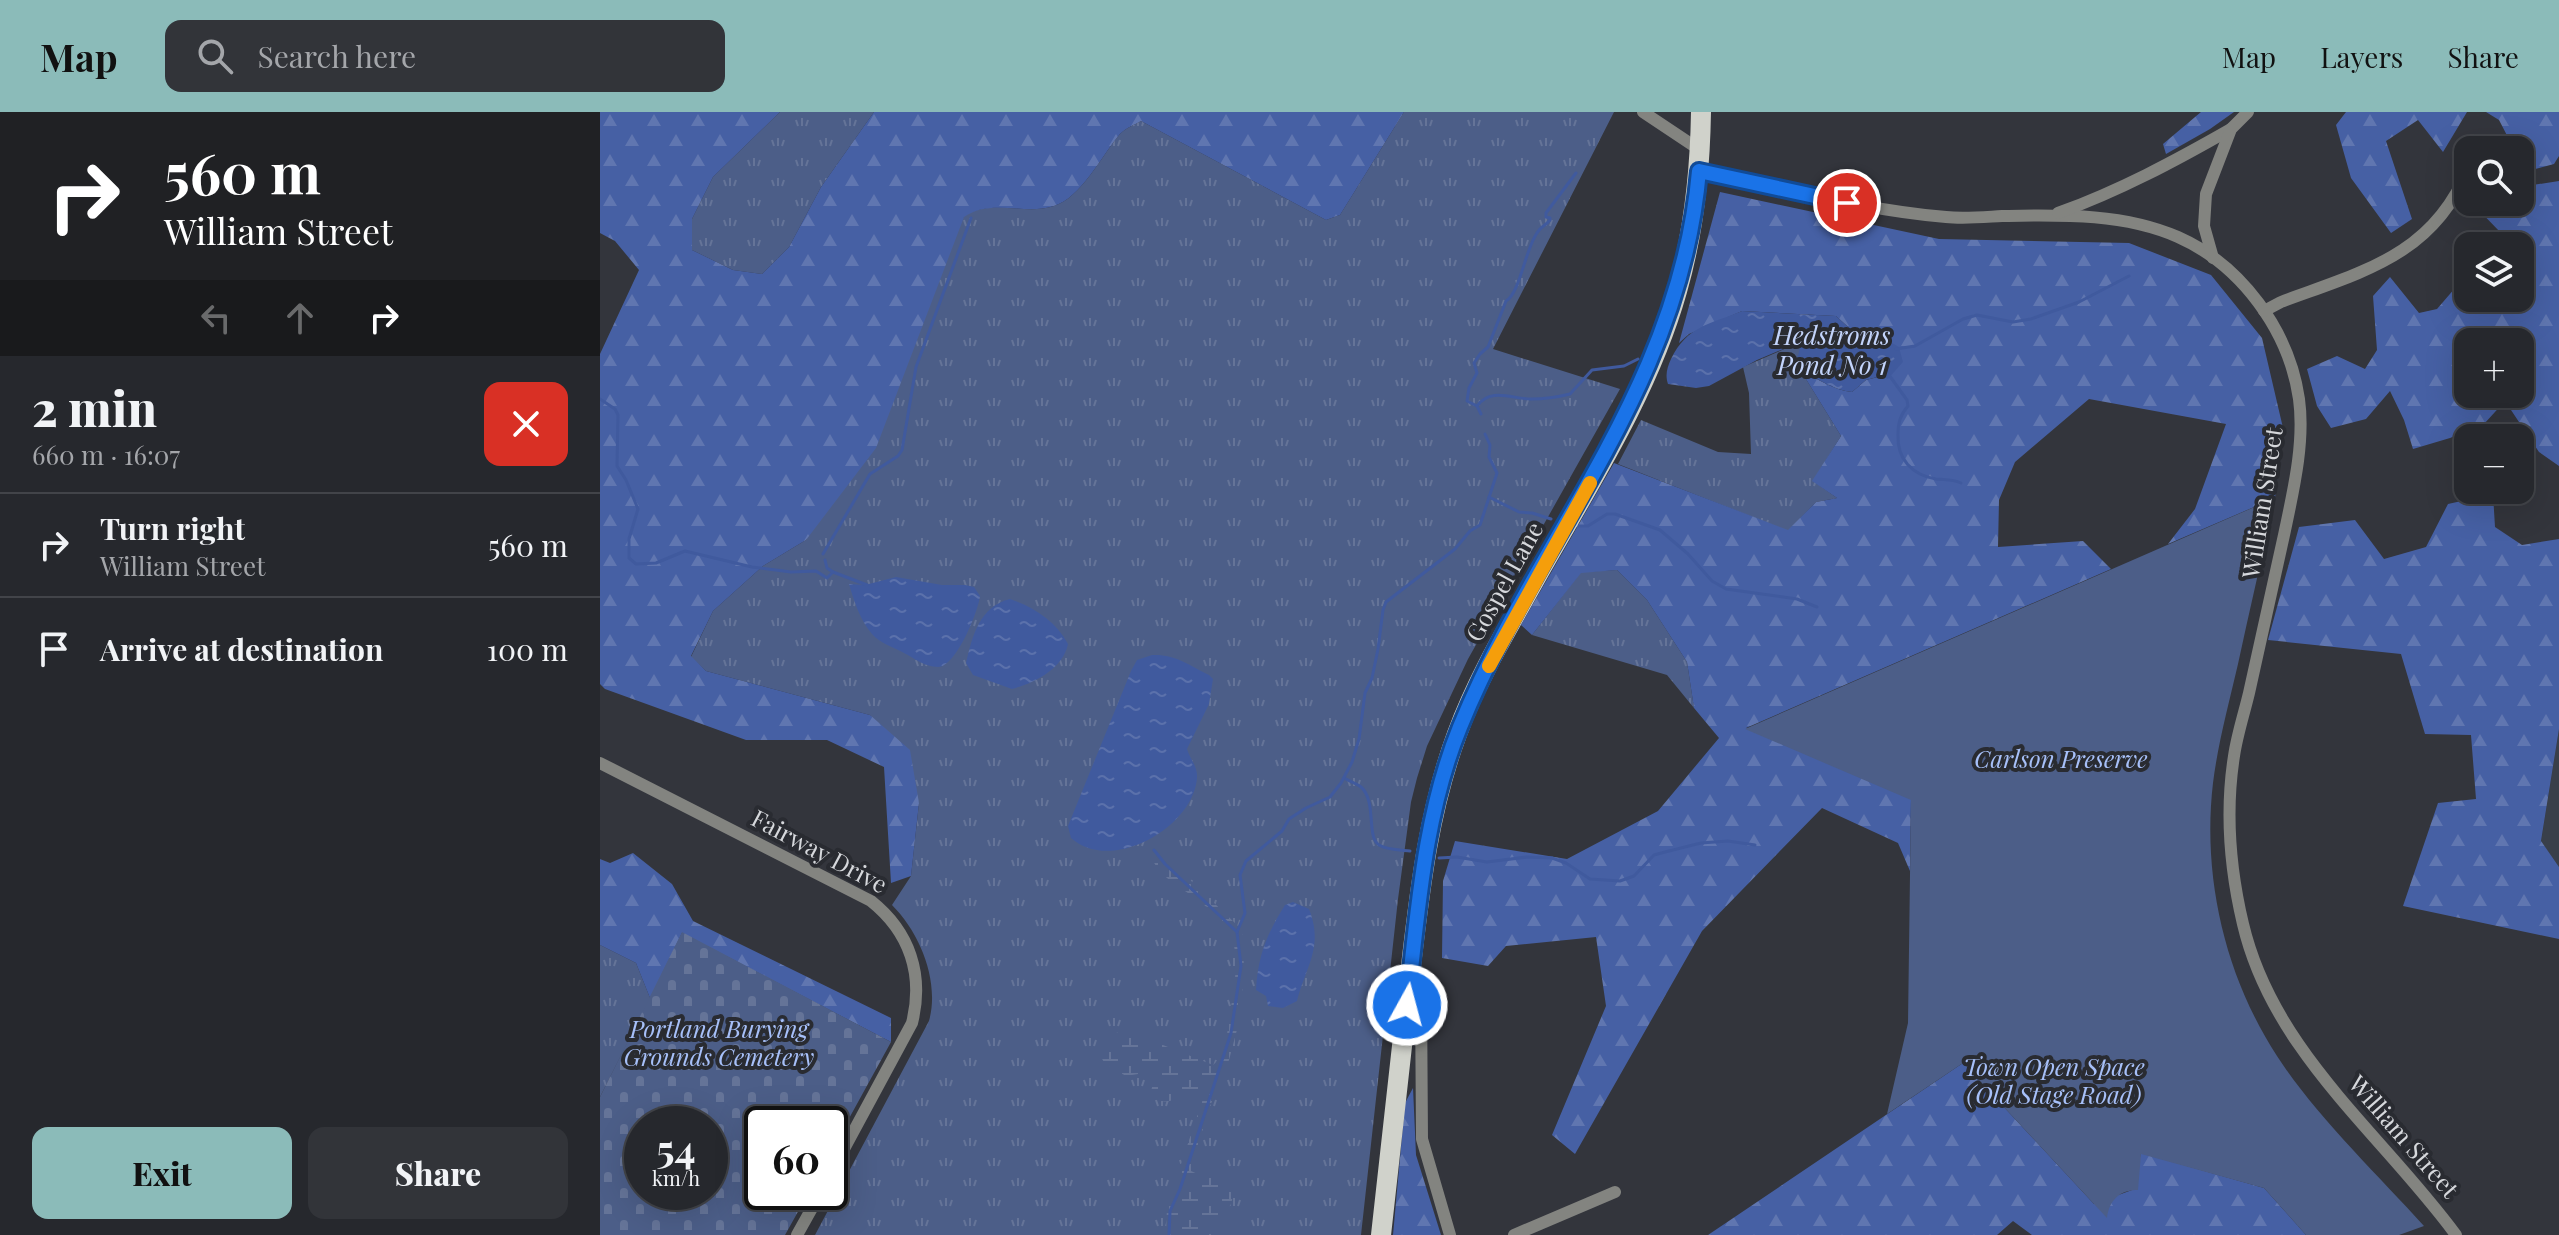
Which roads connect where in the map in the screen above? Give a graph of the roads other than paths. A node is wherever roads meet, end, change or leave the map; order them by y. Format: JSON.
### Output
{"nodes":[{"id":1,"x":1643,"y":112,"type":"edge"},
{"id":2,"x":1701,"y":112,"type":"edge"},
{"id":3,"x":2248,"y":112,"type":"edge"},
{"id":4,"x":2231,"y":129,"type":"junction"},
{"id":5,"x":1700,"y":160,"type":"junction"},
{"id":6,"x":2454,"y":198,"type":"edge"},
{"id":7,"x":2051,"y":216,"type":"junction"},
{"id":8,"x":2213,"y":258,"type":"junction"},
{"id":9,"x":2264,"y":311,"type":"junction"},
{"id":10,"x":600,"y":763,"type":"edge"},
{"id":11,"x":1410,"y":975,"type":"junction"},
{"id":12,"x":848,"y":1142,"type":"edge"},
{"id":13,"x":1615,"y":1192,"type":"dead end"},
{"id":14,"x":811,"y":1210,"type":"edge"},
{"id":15,"x":797,"y":1235,"type":"edge"},
{"id":16,"x":1381,"y":1235,"type":"edge"},
{"id":17,"x":1450,"y":1235,"type":"edge"},
{"id":18,"x":1514,"y":1235,"type":"edge"},
{"id":19,"x":2456,"y":1235,"type":"edge"}],
"edges":[{"from":1,"to":5,"type":"street"},
{"from":2,"to":5,"type":"main road","name":"Gospel Lane"},
{"from":3,"to":4,"type":"street"},
{"from":4,"to":7,"type":"street"},
{"from":4,"to":8,"type":"street"},
{"from":5,"to":7,"type":"street","name":"William Street"},
{"from":5,"to":11,"type":"main road","name":"Gospel Lane"},
{"from":6,"to":9,"type":"street"},
{"from":7,"to":8,"type":"street","name":"William Street"},
{"from":8,"to":9,"type":"street","name":"William Street"},
{"from":9,"to":19,"type":"street","name":"William Street"},
{"from":10,"to":12,"type":"street","name":"Fairway Drive"},
{"from":11,"to":16,"type":"main road","name":"Gospel Lane"},
{"from":11,"to":17,"type":"street"},
{"from":13,"to":18,"type":"street"},
{"from":14,"to":15,"type":"street"}]}
